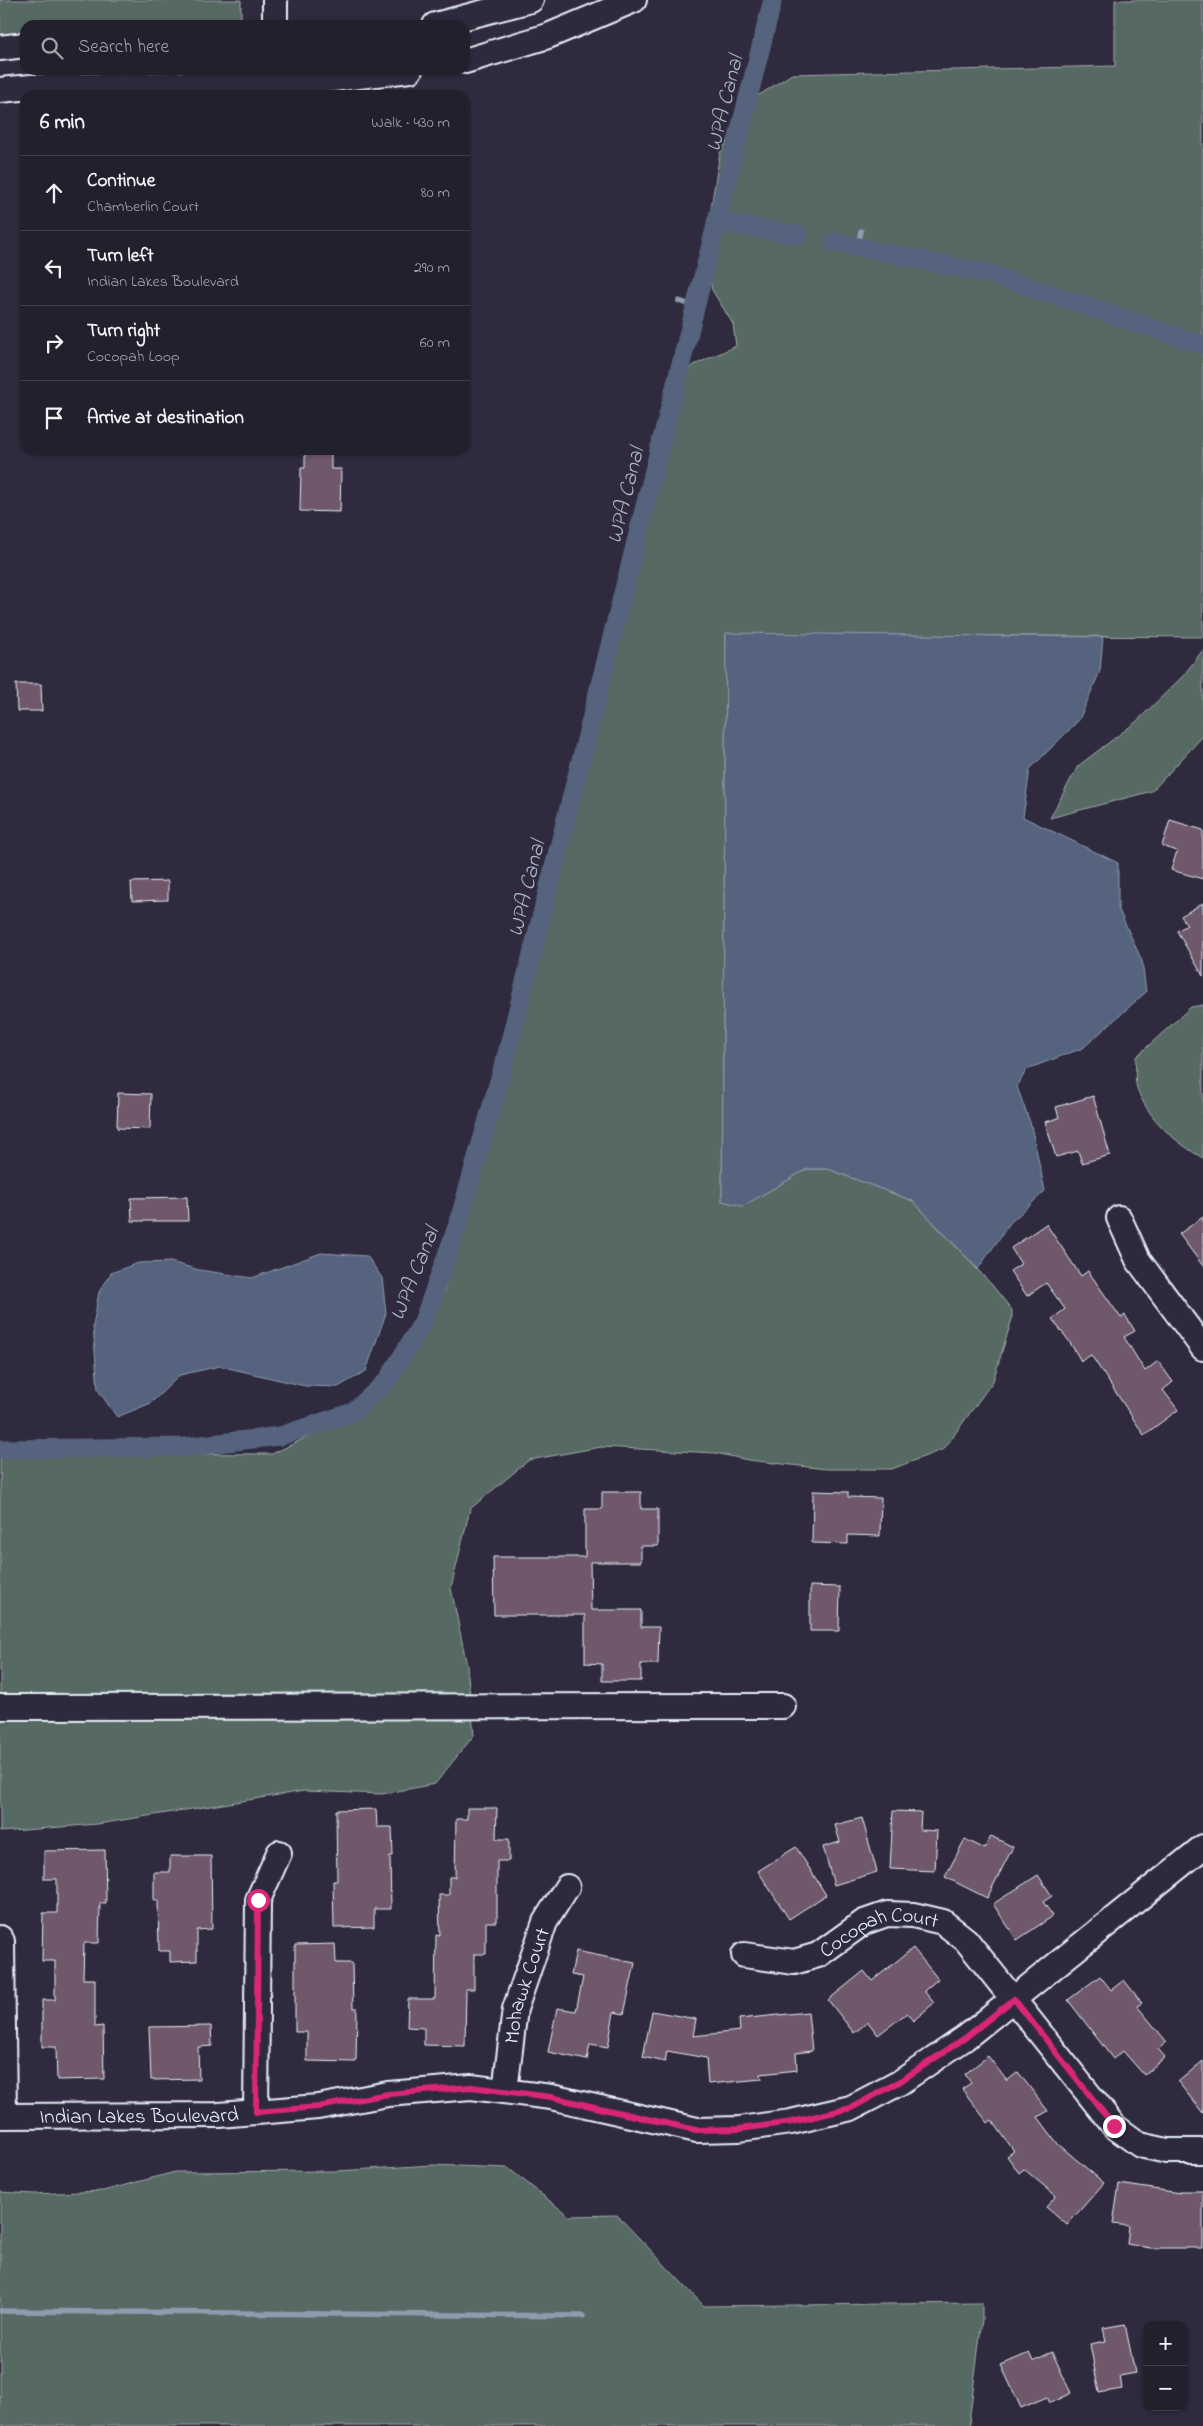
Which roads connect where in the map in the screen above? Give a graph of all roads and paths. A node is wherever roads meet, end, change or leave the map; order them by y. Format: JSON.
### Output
{"nodes":[{"id":1,"x":275,"y":0,"type":"edge"},
{"id":2,"x":531,"y":0,"type":"edge"},
{"id":3,"x":634,"y":0,"type":"edge"},
{"id":4,"x":275,"y":20,"type":"edge"},
{"id":5,"x":454,"y":20,"type":"edge"},
{"id":6,"x":20,"y":46,"type":"edge"},
{"id":7,"x":0,"y":48,"type":"edge"},
{"id":8,"x":470,"y":59,"type":"edge"},
{"id":9,"x":367,"y":75,"type":"edge"},
{"id":10,"x":0,"y":90,"type":"edge"},
{"id":11,"x":1119,"y":1218,"type":"dead end"},
{"id":12,"x":1203,"y":1348,"type":"edge"},
{"id":13,"x":783,"y":1706,"type":"dead end"},
{"id":14,"x":0,"y":1708,"type":"edge"},
{"id":15,"x":1203,"y":1847,"type":"edge"},
{"id":16,"x":279,"y":1853,"type":"dead end"},
{"id":17,"x":567,"y":1887,"type":"dead end"},
{"id":18,"x":0,"y":1938,"type":"edge"},
{"id":19,"x":744,"y":1955,"type":"dead end"},
{"id":20,"x":1014,"y":1999,"type":"junction"},
{"id":21,"x":505,"y":2091,"type":"junction"},
{"id":22,"x":256,"y":2112,"type":"junction"},
{"id":23,"x":2,"y":2116,"type":"edge"},
{"id":24,"x":1203,"y":2150,"type":"edge"}],
"edges":[{"from":1,"to":4,"type":"street"},
{"from":2,"to":5,"type":"street"},
{"from":3,"to":8,"type":"street"},
{"from":6,"to":7,"type":"street"},
{"from":9,"to":10,"type":"street"},
{"from":11,"to":12,"type":"street"},
{"from":13,"to":14,"type":"street"},
{"from":15,"to":20,"type":"street","name":"Indian Lakes Boulevard"},
{"from":16,"to":22,"type":"street"},
{"from":17,"to":21,"type":"street","name":"Mohawk Court"},
{"from":18,"to":23,"type":"street"},
{"from":19,"to":20,"type":"street","name":"Cocopah Court"},
{"from":20,"to":21,"type":"street","name":"Indian Lakes Boulevard"},
{"from":20,"to":24,"type":"street","name":"Cocopah Court"},
{"from":21,"to":22,"type":"street","name":"Indian Lakes Boulevard"},
{"from":22,"to":23,"type":"street","name":"Indian Lakes Boulevard"}]}
